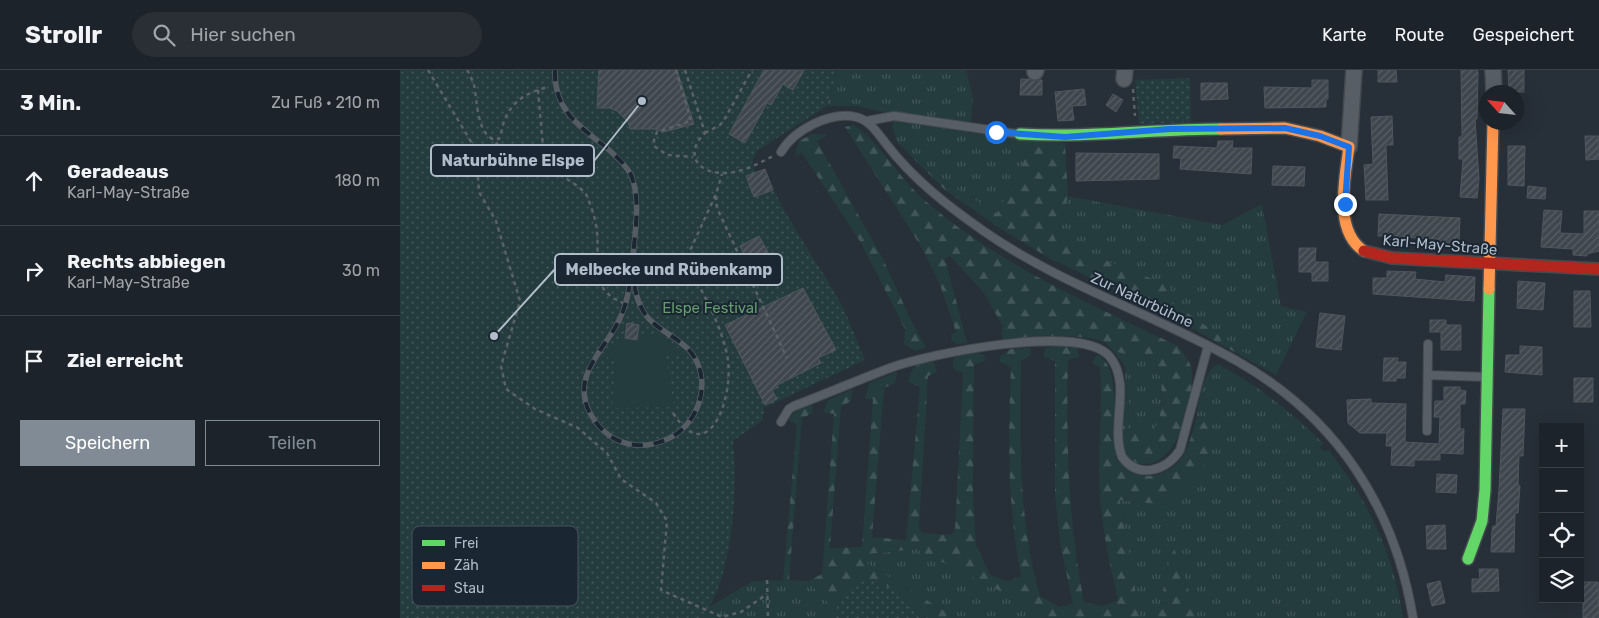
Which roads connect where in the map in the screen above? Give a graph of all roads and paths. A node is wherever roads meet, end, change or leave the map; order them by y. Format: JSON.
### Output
{"nodes":[{"id":1,"x":428,"y":70,"type":"edge"},
{"id":2,"x":467,"y":70,"type":"edge"},
{"id":3,"x":676,"y":70,"type":"edge"},
{"id":4,"x":685,"y":70,"type":"edge"},
{"id":5,"x":752,"y":70,"type":"edge"},
{"id":6,"x":1354,"y":70,"type":"edge"},
{"id":7,"x":1493,"y":70,"type":"edge"},
{"id":8,"x":1125,"y":74,"type":"edge"},
{"id":9,"x":1494,"y":85,"type":"edge"},
{"id":10,"x":548,"y":87,"type":"dead end"},
{"id":11,"x":538,"y":90,"type":"junction"},
{"id":12,"x":867,"y":121,"type":"junction"},
{"id":13,"x":1493,"y":130,"type":"edge"},
{"id":14,"x":1136,"y":132,"type":"junction"},
{"id":15,"x":705,"y":133,"type":"junction"},
{"id":16,"x":1020,"y":134,"type":"joint"},
{"id":17,"x":490,"y":137,"type":"junction"},
{"id":18,"x":1349,"y":147,"type":"junction"},
{"id":19,"x":781,"y":152,"type":"joint"},
{"id":20,"x":694,"y":157,"type":"junction"},
{"id":21,"x":545,"y":169,"type":"junction"},
{"id":22,"x":722,"y":174,"type":"junction"},
{"id":23,"x":716,"y":194,"type":"junction"},
{"id":24,"x":1491,"y":264,"type":"junction"},
{"id":25,"x":1599,"y":269,"type":"edge"},
{"id":26,"x":623,"y":303,"type":"dead end"},
{"id":27,"x":1428,"y":344,"type":"dead end"},
{"id":28,"x":1208,"y":346,"type":"junction"},
{"id":29,"x":787,"y":358,"type":"dead end"},
{"id":30,"x":1428,"y":375,"type":"junction"},
{"id":31,"x":1489,"y":377,"type":"junction"},
{"id":32,"x":673,"y":414,"type":"dead end"},
{"id":33,"x":781,"y":422,"type":"dead end"},
{"id":34,"x":1427,"y":431,"type":"dead end"},
{"id":35,"x":1468,"y":559,"type":"dead end"},
{"id":36,"x":767,"y":580,"type":"dead end"},
{"id":37,"x":767,"y":594,"type":"junction"},
{"id":38,"x":768,"y":618,"type":"edge"},
{"id":39,"x":1413,"y":618,"type":"edge"}],
"edges":[{"from":1,"to":37,"type":"path"},
{"from":2,"to":17,"type":"path"},
{"from":3,"to":20,"type":"path"},
{"from":4,"to":15,"type":"path"},
{"from":5,"to":15,"type":"path"},
{"from":6,"to":18,"type":"street"},
{"from":7,"to":9,"type":"street"},
{"from":8,"to":14,"type":"path"},
{"from":10,"to":11,"type":"path"},
{"from":11,"to":17,"type":"path"},
{"from":11,"to":21,"type":"path"},
{"from":12,"to":16,"type":"lane"},
{"from":12,"to":19,"type":"lane"},
{"from":12,"to":28,"type":"lane","name":"Zur Naturbühne"},
{"from":13,"to":24,"type":"street"},
{"from":14,"to":16,"type":"street"},
{"from":14,"to":18,"type":"street"},
{"from":15,"to":20,"type":"path"},
{"from":17,"to":21,"type":"path"},
{"from":18,"to":24,"type":"street","name":"Karl-May-Straße"},
{"from":19,"to":22,"type":"path"},
{"from":20,"to":22,"type":"path"},
{"from":21,"to":26,"type":"path"},
{"from":22,"to":23,"type":"path"},
{"from":23,"to":29,"type":"path"},
{"from":23,"to":32,"type":"path"},
{"from":24,"to":25,"type":"street","name":"Karl-May-Straße"},
{"from":24,"to":31,"type":"street"},
{"from":27,"to":30,"type":"lane"},
{"from":28,"to":33,"type":"lane"},
{"from":28,"to":39,"type":"lane","name":"Zur Naturbühne"},
{"from":30,"to":31,"type":"lane"},
{"from":30,"to":34,"type":"lane"},
{"from":31,"to":35,"type":"street"},
{"from":36,"to":37,"type":"path"},
{"from":37,"to":38,"type":"path"}]}
